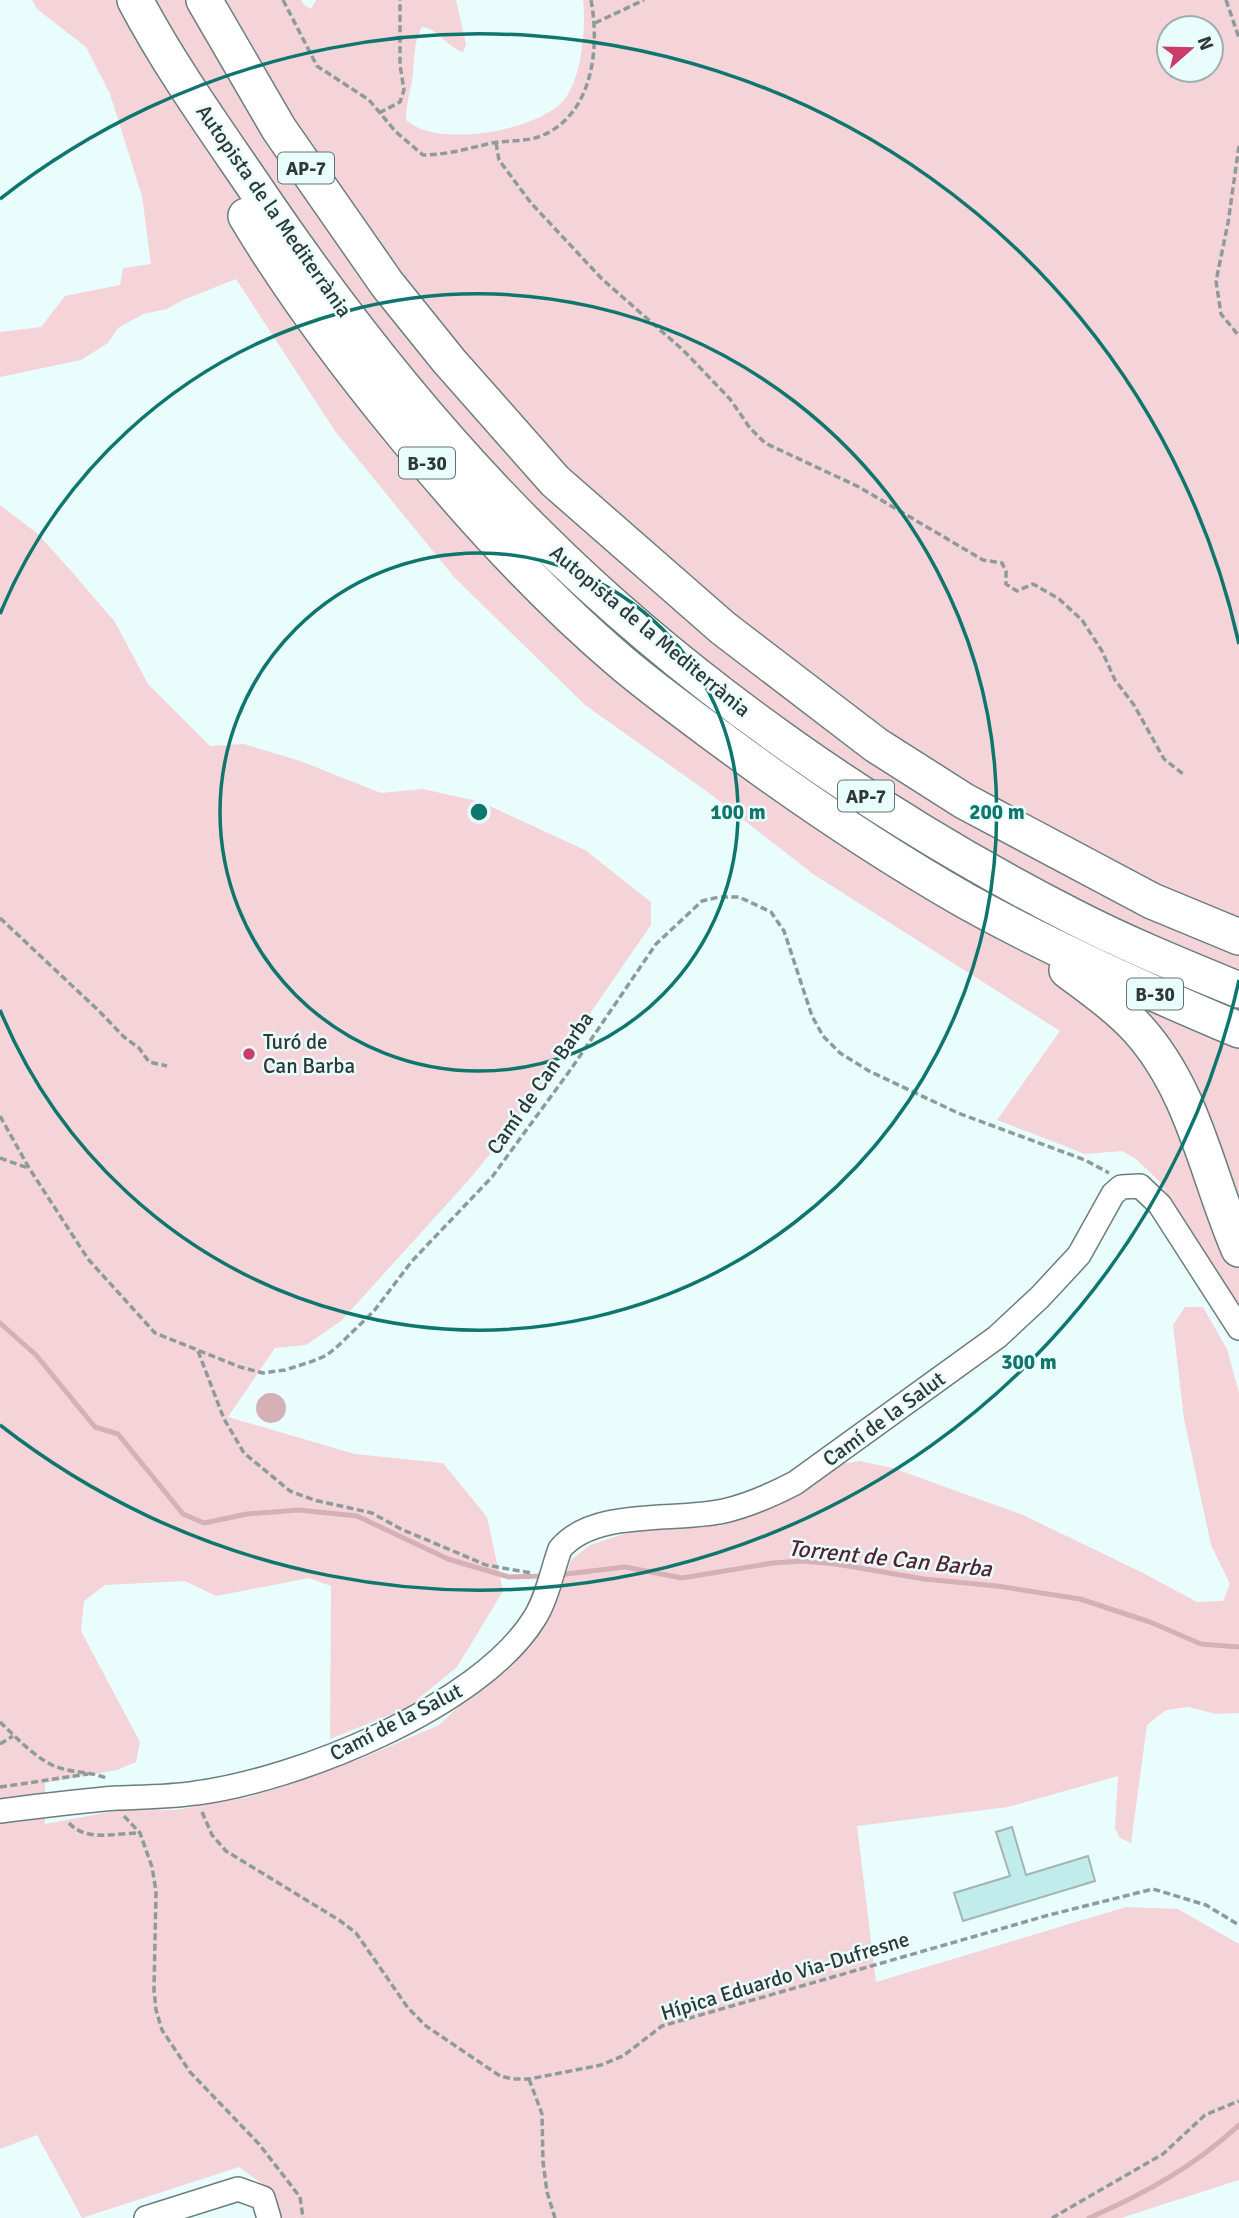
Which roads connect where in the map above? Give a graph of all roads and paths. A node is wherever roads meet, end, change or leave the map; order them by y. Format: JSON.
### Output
{"nodes":[{"id":1,"x":135,"y":0,"type":"edge"},
{"id":2,"x":204,"y":0,"type":"edge"},
{"id":3,"x":283,"y":0,"type":"edge"},
{"id":4,"x":400,"y":0,"type":"edge"},
{"id":5,"x":591,"y":0,"type":"edge"},
{"id":6,"x":644,"y":0,"type":"edge"},
{"id":7,"x":1226,"y":0,"type":"edge"},
{"id":8,"x":595,"y":23,"type":"junction"},
{"id":9,"x":1239,"y":38,"type":"edge"},
{"id":10,"x":172,"y":65,"type":"junction"},
{"id":11,"x":379,"y":113,"type":"junction"},
{"id":12,"x":496,"y":143,"type":"junction"},
{"id":13,"x":1239,"y":146,"type":"edge"},
{"id":14,"x":1239,"y":336,"type":"edge"},
{"id":15,"x":1183,"y":774,"type":"dead end"},
{"id":16,"x":0,"y":918,"type":"edge"},
{"id":17,"x":1011,"y":924,"type":"junction"},
{"id":18,"x":1239,"y":937,"type":"edge"},
{"id":19,"x":1239,"y":990,"type":"edge"},
{"id":20,"x":1239,"y":1030,"type":"edge"},
{"id":21,"x":167,"y":1066,"type":"dead end"},
{"id":22,"x":0,"y":1116,"type":"edge"},
{"id":23,"x":0,"y":1158,"type":"edge"},
{"id":24,"x":29,"y":1168,"type":"junction"},
{"id":25,"x":1132,"y":1185,"type":"junction"},
{"id":26,"x":1239,"y":1249,"type":"edge"},
{"id":27,"x":1239,"y":1328,"type":"edge"},
{"id":28,"x":198,"y":1351,"type":"junction"},
{"id":29,"x":550,"y":1577,"type":"junction"},
{"id":30,"x":0,"y":1722,"type":"edge"},
{"id":31,"x":14,"y":1735,"type":"junction"},
{"id":32,"x":0,"y":1744,"type":"edge"},
{"id":33,"x":0,"y":1787,"type":"edge"},
{"id":34,"x":197,"y":1793,"type":"junction"},
{"id":35,"x":63,"y":1803,"type":"junction"},
{"id":36,"x":0,"y":1811,"type":"edge"},
{"id":37,"x":1239,"y":1924,"type":"edge"},
{"id":38,"x":529,"y":2079,"type":"junction"},
{"id":39,"x":1239,"y":2101,"type":"edge"},
{"id":40,"x":146,"y":2218,"type":"edge"},
{"id":41,"x":269,"y":2218,"type":"edge"},
{"id":42,"x":303,"y":2218,"type":"edge"},
{"id":43,"x":555,"y":2218,"type":"edge"},
{"id":44,"x":1052,"y":2218,"type":"edge"}],
"edges":[{"from":1,"to":10,"type":"highway","name":"Autopista de la Mediterrània","number":"AP-7"},
{"from":2,"to":18,"type":"highway","number":"AP-7"},
{"from":3,"to":11,"type":"path"},
{"from":4,"to":11,"type":"path"},
{"from":5,"to":8,"type":"path"},
{"from":6,"to":8,"type":"path"},
{"from":7,"to":9,"type":"path"},
{"from":8,"to":12,"type":"path"},
{"from":10,"to":17,"type":"highway","number":"B-30"},
{"from":10,"to":19,"type":"highway","name":"Autopista de la Mediterrània","number":"AP-7"},
{"from":11,"to":12,"type":"path"},
{"from":12,"to":15,"type":"path"},
{"from":13,"to":14,"type":"path"},
{"from":16,"to":21,"type":"path"},
{"from":17,"to":20,"type":"highway","number":"B-30"},
{"from":17,"to":26,"type":"highway"},
{"from":22,"to":24,"type":"path","name":"Camí de Can Barba"},
{"from":23,"to":24,"type":"path"},
{"from":24,"to":28,"type":"path","name":"Camí de Can Barba"},
{"from":25,"to":27,"type":"street"},
{"from":25,"to":28,"type":"path","name":"Camí de Can Barba"},
{"from":25,"to":29,"type":"street","name":"Camí de la Salut"},
{"from":28,"to":29,"type":"path"},
{"from":29,"to":34,"type":"street","name":"Camí de la Salut"},
{"from":30,"to":31,"type":"path"},
{"from":31,"to":32,"type":"path"},
{"from":31,"to":33,"type":"path"},
{"from":34,"to":35,"type":"street","name":"Camí de la Salut"},
{"from":34,"to":38,"type":"path","name":"Hípica Eduardo Via-Dufresne"},
{"from":35,"to":36,"type":"street","name":"Camí de la Salut"},
{"from":35,"to":42,"type":"path"},
{"from":37,"to":38,"type":"path","name":"Hípica Eduardo Via-Dufresne"},
{"from":38,"to":43,"type":"path"},
{"from":39,"to":44,"type":"path"},
{"from":40,"to":41,"type":"street"}]}
